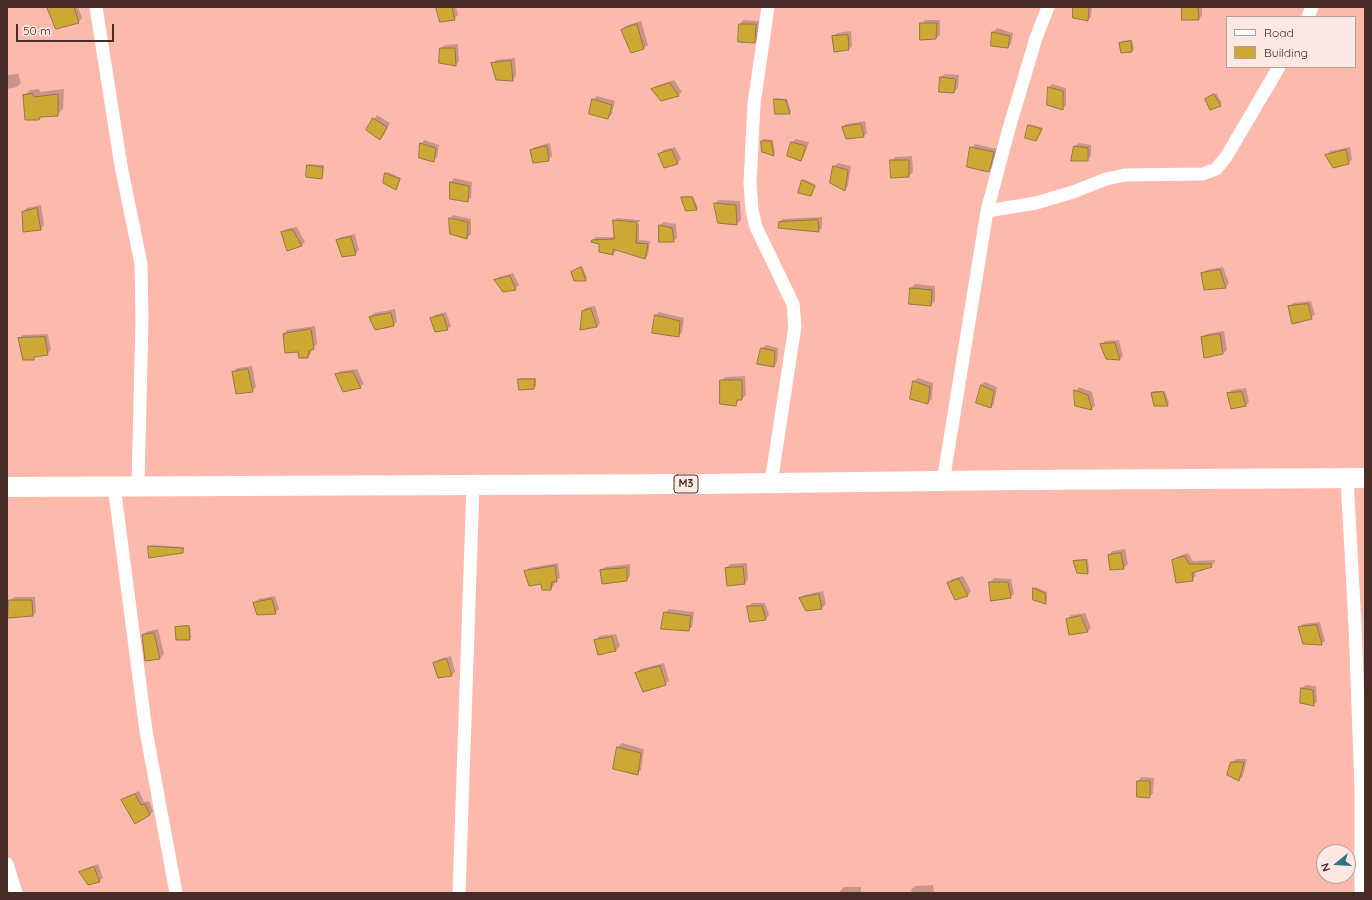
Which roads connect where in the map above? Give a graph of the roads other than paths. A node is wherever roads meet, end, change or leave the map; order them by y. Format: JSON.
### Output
{"nodes":[{"id":1,"x":96,"y":7,"type":"edge"},
{"id":2,"x":768,"y":7,"type":"edge"},
{"id":3,"x":1048,"y":7,"type":"edge"},
{"id":4,"x":1278,"y":68,"type":"edge"},
{"id":5,"x":987,"y":211,"type":"junction"},
{"id":6,"x":1356,"y":478,"type":"edge"},
{"id":7,"x":943,"y":482,"type":"junction"},
{"id":8,"x":771,"y":483,"type":"junction"},
{"id":9,"x":138,"y":485,"type":"junction"},
{"id":10,"x":473,"y":485,"type":"junction"},
{"id":11,"x":114,"y":486,"type":"junction"},
{"id":12,"x":7,"y":487,"type":"edge"},
{"id":13,"x":7,"y":864,"type":"edge"},
{"id":14,"x":16,"y":893,"type":"edge"},
{"id":15,"x":176,"y":893,"type":"edge"},
{"id":16,"x":459,"y":893,"type":"edge"},
{"id":17,"x":1361,"y":893,"type":"edge"}],
"edges":[{"from":1,"to":9,"type":"street"},
{"from":2,"to":8,"type":"street"},
{"from":3,"to":5,"type":"street"},
{"from":4,"to":5,"type":"street"},
{"from":5,"to":7,"type":"street"},
{"from":6,"to":7,"type":"main road","number":"M3"},
{"from":6,"to":17,"type":"street"},
{"from":7,"to":8,"type":"main road","number":"M3"},
{"from":8,"to":10,"type":"main road","number":"M3"},
{"from":9,"to":10,"type":"main road","number":"M3"},
{"from":9,"to":11,"type":"main road","number":"M3"},
{"from":10,"to":16,"type":"street"},
{"from":11,"to":12,"type":"main road","number":"M3"},
{"from":11,"to":15,"type":"street"},
{"from":13,"to":14,"type":"street"}]}
